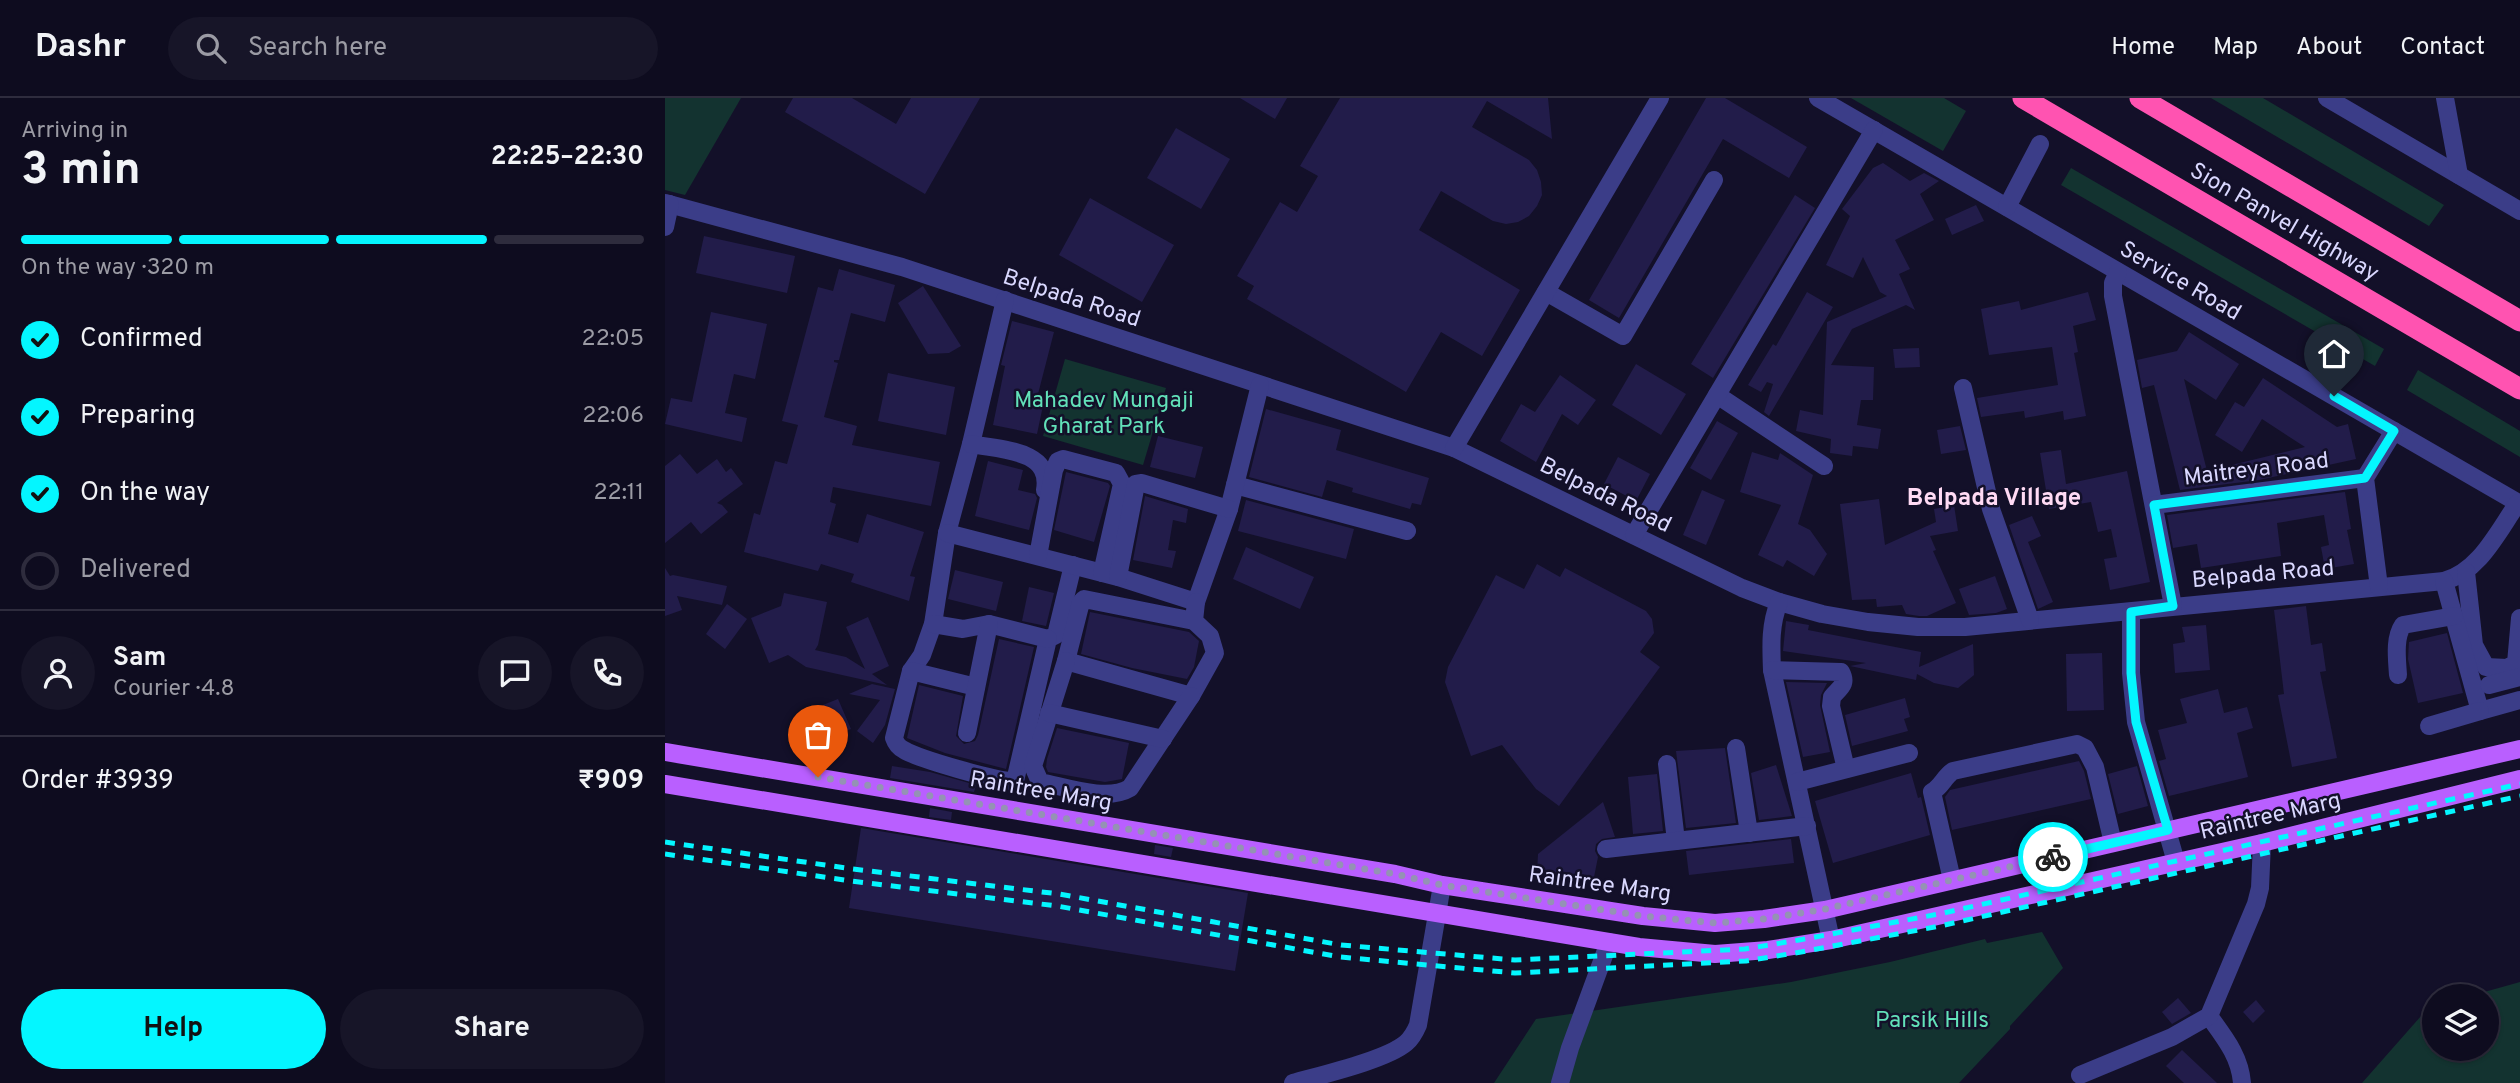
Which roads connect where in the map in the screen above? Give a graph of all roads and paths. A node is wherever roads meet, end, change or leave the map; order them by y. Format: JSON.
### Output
{"nodes":[{"id":1,"x":1660,"y":98,"type":"edge"},
{"id":2,"x":1818,"y":98,"type":"edge"},
{"id":3,"x":2023,"y":98,"type":"edge"},
{"id":4,"x":2140,"y":98,"type":"edge"},
{"id":5,"x":2327,"y":98,"type":"edge"},
{"id":6,"x":2445,"y":98,"type":"edge"},
{"id":7,"x":1874,"y":130,"type":"junction"},
{"id":8,"x":2040,"y":144,"type":"dead end"},
{"id":9,"x":2459,"y":175,"type":"junction"},
{"id":10,"x":1714,"y":180,"type":"dead end"},
{"id":11,"x":668,"y":204,"type":"edge"},
{"id":12,"x":2007,"y":207,"type":"junction"},
{"id":13,"x":2520,"y":211,"type":"edge"},
{"id":14,"x":665,"y":228,"type":"edge"},
{"id":15,"x":2118,"y":272,"type":"junction"},
{"id":16,"x":1546,"y":292,"type":"junction"},
{"id":17,"x":1005,"y":300,"type":"junction"},
{"id":18,"x":2520,"y":321,"type":"edge"},
{"id":19,"x":1260,"y":385,"type":"junction"},
{"id":20,"x":1963,"y":388,"type":"dead end"},
{"id":21,"x":2520,"y":389,"type":"edge"},
{"id":22,"x":1717,"y":395,"type":"junction"},
{"id":23,"x":2394,"y":431,"type":"junction"},
{"id":24,"x":971,"y":444,"type":"junction"},
{"id":25,"x":1454,"y":448,"type":"junction"},
{"id":26,"x":1824,"y":466,"type":"dead end"},
{"id":27,"x":2365,"y":478,"type":"junction"},
{"id":28,"x":1208,"y":494,"type":"dead end"},
{"id":29,"x":1232,"y":498,"type":"junction"},
{"id":30,"x":2519,"y":503,"type":"edge"},
{"id":31,"x":2154,"y":505,"type":"junction"},
{"id":32,"x":1407,"y":531,"type":"dead end"},
{"id":33,"x":947,"y":533,"type":"junction"},
{"id":34,"x":1634,"y":535,"type":"junction"},
{"id":35,"x":1035,"y":556,"type":"junction"},
{"id":36,"x":1073,"y":565,"type":"junction"},
{"id":37,"x":2466,"y":572,"type":"junction"},
{"id":38,"x":1105,"y":574,"type":"junction"},
{"id":39,"x":2444,"y":581,"type":"junction"},
{"id":40,"x":2379,"y":587,"type":"junction"},
{"id":41,"x":1088,"y":600,"type":"junction"},
{"id":42,"x":1196,"y":601,"type":"junction"},
{"id":43,"x":1779,"y":602,"type":"junction"},
{"id":44,"x":2173,"y":606,"type":"junction"},
{"id":45,"x":2131,"y":612,"type":"junction"},
{"id":46,"x":2454,"y":616,"type":"junction"},
{"id":47,"x":2520,"y":618,"type":"edge"},
{"id":48,"x":2031,"y":620,"type":"junction"},
{"id":49,"x":1194,"y":621,"type":"junction"},
{"id":50,"x":933,"y":624,"type":"junction"},
{"id":51,"x":989,"y":624,"type":"junction"},
{"id":52,"x":1048,"y":639,"type":"junction"},
{"id":53,"x":1066,"y":661,"type":"junction"},
{"id":54,"x":1772,"y":670,"type":"junction"},
{"id":55,"x":911,"y":671,"type":"junction"},
{"id":56,"x":2398,"y":674,"type":"dead end"},
{"id":57,"x":2520,"y":677,"type":"edge"},
{"id":58,"x":2489,"y":684,"type":"dead end"},
{"id":59,"x":976,"y":687,"type":"junction"},
{"id":60,"x":1191,"y":696,"type":"junction"},
{"id":61,"x":2520,"y":700,"type":"edge"},
{"id":62,"x":2480,"y":711,"type":"junction"},
{"id":63,"x":1049,"y":713,"type":"junction"},
{"id":64,"x":2429,"y":726,"type":"dead end"},
{"id":65,"x":967,"y":733,"type":"dead end"},
{"id":66,"x":1163,"y":739,"type":"junction"},
{"id":67,"x":1736,"y":748,"type":"dead end"},
{"id":68,"x":2520,"y":749,"type":"edge"},
{"id":69,"x":665,"y":752,"type":"edge"},
{"id":70,"x":1909,"y":752,"type":"dead end"},
{"id":71,"x":1667,"y":764,"type":"dead end"},
{"id":72,"x":1846,"y":769,"type":"junction"},
{"id":73,"x":2520,"y":779,"type":"edge"},
{"id":74,"x":1797,"y":782,"type":"junction"},
{"id":75,"x":665,"y":784,"type":"edge"},
{"id":76,"x":1807,"y":826,"type":"junction"},
{"id":77,"x":2168,"y":830,"type":"junction"},
{"id":78,"x":1749,"y":833,"type":"junction"},
{"id":79,"x":1676,"y":841,"type":"junction"},
{"id":80,"x":2113,"y":843,"type":"junction"},
{"id":81,"x":2262,"y":843,"type":"junction"},
{"id":82,"x":1606,"y":849,"type":"dead end"},
{"id":83,"x":2176,"y":862,"type":"junction"},
{"id":84,"x":1952,"y":880,"type":"junction"},
{"id":85,"x":1442,"y":885,"type":"junction"},
{"id":86,"x":1825,"y":909,"type":"junction"},
{"id":87,"x":1437,"y":915,"type":"junction"},
{"id":88,"x":1831,"y":940,"type":"junction"},
{"id":89,"x":1609,"y":942,"type":"junction"},
{"id":90,"x":2209,"y":1016,"type":"junction"},
{"id":91,"x":2080,"y":1075,"type":"dead end"},
{"id":92,"x":1293,"y":1083,"type":"edge"},
{"id":93,"x":1560,"y":1083,"type":"edge"},
{"id":94,"x":2242,"y":1083,"type":"edge"}],
"edges":[{"from":1,"to":16,"type":"street"},
{"from":2,"to":7,"type":"street","name":"Service Road"},
{"from":3,"to":21,"type":"highway","name":"Sion Panvel Highway"},
{"from":4,"to":18,"type":"highway","name":"Sion Panvel Highway"},
{"from":5,"to":9,"type":"street"},
{"from":6,"to":9,"type":"street"},
{"from":7,"to":12,"type":"street","name":"Service Road"},
{"from":7,"to":22,"type":"street"},
{"from":8,"to":12,"type":"street"},
{"from":9,"to":13,"type":"street"},
{"from":10,"to":16,"type":"street"},
{"from":11,"to":14,"type":"street"},
{"from":11,"to":17,"type":"street","name":"Belpada Road"},
{"from":12,"to":15,"type":"street","name":"Service Road"},
{"from":15,"to":23,"type":"street","name":"Service Road"},
{"from":15,"to":31,"type":"street"},
{"from":16,"to":25,"type":"street"},
{"from":17,"to":19,"type":"street","name":"Belpada Road"},
{"from":17,"to":24,"type":"street"},
{"from":19,"to":25,"type":"street","name":"Belpada Road"},
{"from":19,"to":29,"type":"street"},
{"from":20,"to":48,"type":"street"},
{"from":22,"to":26,"type":"street"},
{"from":22,"to":34,"type":"street"},
{"from":23,"to":27,"type":"street"},
{"from":23,"to":30,"type":"street","name":"Service Road"},
{"from":24,"to":33,"type":"street"},
{"from":24,"to":35,"type":"street"},
{"from":25,"to":34,"type":"street","name":"Belpada Road"},
{"from":27,"to":31,"type":"street","name":"Maitreya Road"},
{"from":27,"to":40,"type":"street"},
{"from":28,"to":29,"type":"street"},
{"from":29,"to":32,"type":"street"},
{"from":29,"to":38,"type":"street"},
{"from":29,"to":42,"type":"street"},
{"from":30,"to":37,"type":"street","name":"Belpada Road"},
{"from":31,"to":44,"type":"street"},
{"from":33,"to":35,"type":"street"},
{"from":33,"to":50,"type":"street"},
{"from":34,"to":43,"type":"street","name":"Belpada Road"},
{"from":35,"to":36,"type":"street"},
{"from":35,"to":38,"type":"street"},
{"from":36,"to":38,"type":"street"},
{"from":36,"to":52,"type":"street"},
{"from":37,"to":39,"type":"street","name":"Belpada Road"},
{"from":37,"to":47,"type":"street"},
{"from":38,"to":41,"type":"street"},
{"from":38,"to":42,"type":"street"},
{"from":39,"to":40,"type":"street","name":"Belpada Road"},
{"from":39,"to":46,"type":"street"},
{"from":40,"to":44,"type":"street","name":"Belpada Road"},
{"from":41,"to":49,"type":"street"},
{"from":41,"to":53,"type":"street"},
{"from":42,"to":49,"type":"street"},
{"from":43,"to":48,"type":"street","name":"Belpada Road"},
{"from":43,"to":54,"type":"street"},
{"from":44,"to":45,"type":"street","name":"Belpada Road"},
{"from":45,"to":48,"type":"street","name":"Belpada Road"},
{"from":45,"to":77,"type":"street"},
{"from":46,"to":56,"type":"street"},
{"from":46,"to":62,"type":"street"},
{"from":49,"to":60,"type":"street"},
{"from":50,"to":51,"type":"street"},
{"from":50,"to":55,"type":"street"},
{"from":51,"to":52,"type":"street"},
{"from":51,"to":59,"type":"street"},
{"from":52,"to":55,"type":"street"},
{"from":53,"to":60,"type":"street"},
{"from":53,"to":63,"type":"street"},
{"from":54,"to":72,"type":"street"},
{"from":54,"to":74,"type":"street"},
{"from":55,"to":59,"type":"street"},
{"from":57,"to":58,"type":"street"},
{"from":59,"to":65,"type":"street"},
{"from":60,"to":66,"type":"street"},
{"from":61,"to":62,"type":"street"},
{"from":62,"to":64,"type":"street"},
{"from":63,"to":66,"type":"street"},
{"from":63,"to":66,"type":"street"},
{"from":67,"to":78,"type":"street"},
{"from":68,"to":77,"type":"main road","name":"Raintree Marg"},
{"from":69,"to":85,"type":"main road","name":"Raintree Marg"},
{"from":70,"to":72,"type":"street"},
{"from":71,"to":79,"type":"street"},
{"from":72,"to":74,"type":"street"},
{"from":73,"to":81,"type":"main road","name":"Raintree Marg"},
{"from":74,"to":76,"type":"street"},
{"from":75,"to":87,"type":"main road","name":"Raintree Marg"},
{"from":76,"to":78,"type":"street"},
{"from":76,"to":86,"type":"street"},
{"from":77,"to":80,"type":"main road","name":"Raintree Marg"},
{"from":77,"to":83,"type":"street"},
{"from":78,"to":79,"type":"street"},
{"from":79,"to":82,"type":"street"},
{"from":80,"to":84,"type":"main road","name":"Raintree Marg"},
{"from":80,"to":84,"type":"street"},
{"from":81,"to":83,"type":"main road","name":"Raintree Marg"},
{"from":81,"to":90,"type":"street"},
{"from":83,"to":88,"type":"main road","name":"Raintree Marg"},
{"from":84,"to":86,"type":"main road","name":"Raintree Marg"},
{"from":85,"to":86,"type":"main road","name":"Raintree Marg"},
{"from":85,"to":87,"type":"street"},
{"from":86,"to":88,"type":"street"},
{"from":87,"to":89,"type":"main road","name":"Raintree Marg"},
{"from":87,"to":92,"type":"street"},
{"from":88,"to":89,"type":"main road","name":"Raintree Marg"},
{"from":89,"to":93,"type":"street"},
{"from":90,"to":91,"type":"street"},
{"from":90,"to":94,"type":"street"}]}
